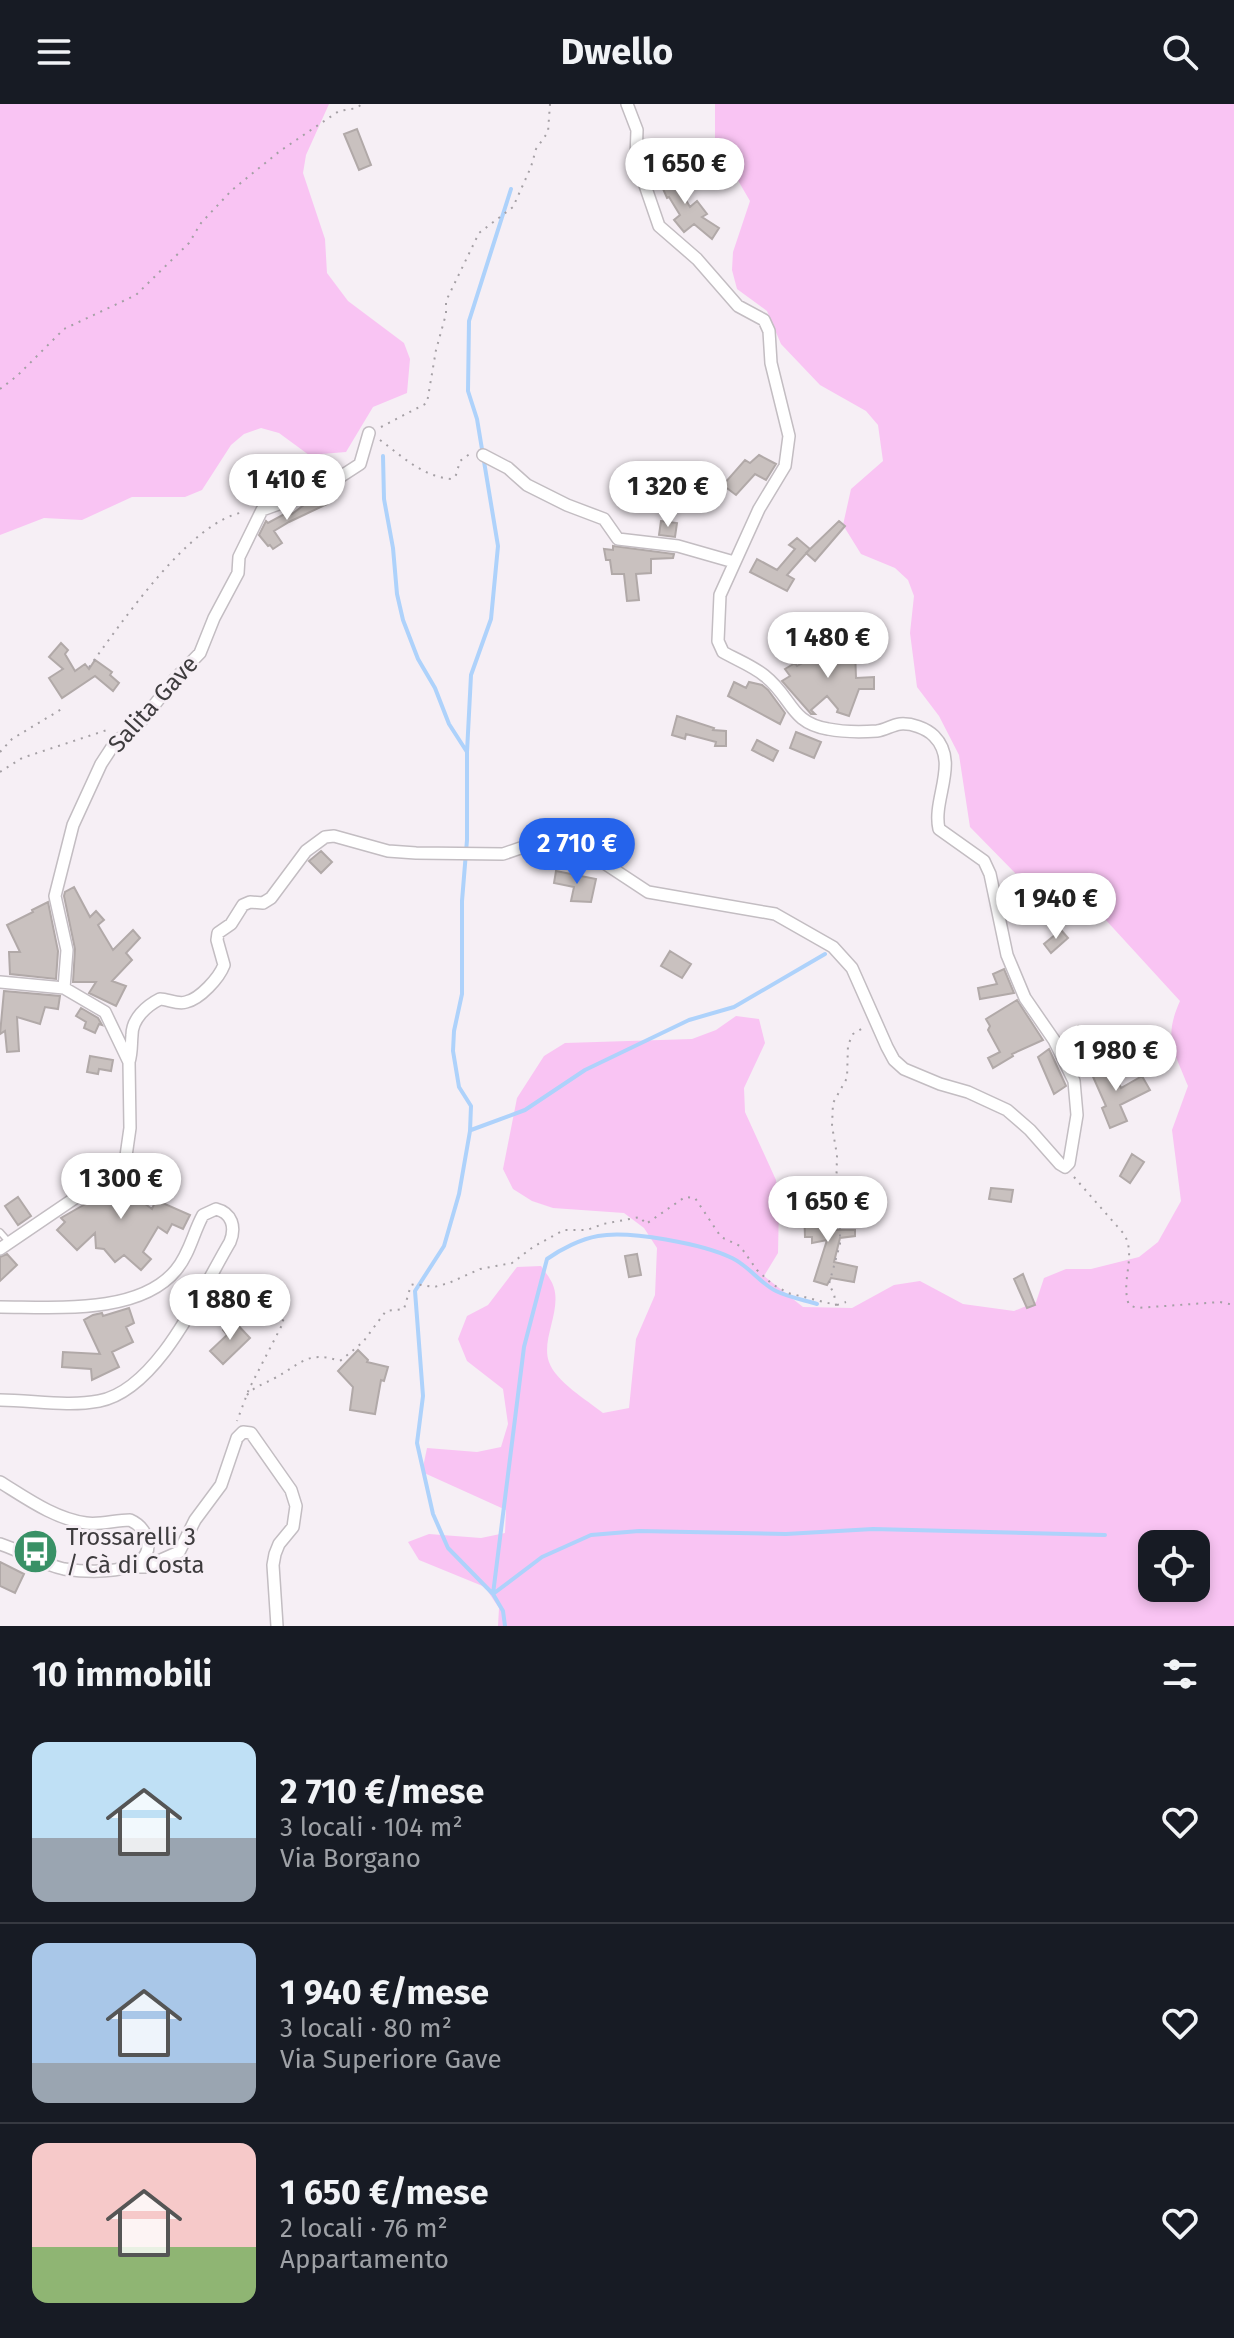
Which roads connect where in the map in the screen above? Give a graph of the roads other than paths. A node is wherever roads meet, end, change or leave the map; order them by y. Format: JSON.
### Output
{"nodes":[{"id":1,"x":627,"y":104,"type":"edge"},
{"id":2,"x":369,"y":433,"type":"road end"},
{"id":3,"x":483,"y":455,"type":"road end"},
{"id":4,"x":734,"y":562,"type":"junction"},
{"id":5,"x":0,"y":982,"type":"edge"},
{"id":6,"x":64,"y":988,"type":"junction"},
{"id":7,"x":129,"y":1062,"type":"junction"},
{"id":8,"x":0,"y":1232,"type":"edge"},
{"id":9,"x":4,"y":1245,"type":"edge"},
{"id":10,"x":0,"y":1307,"type":"edge"},
{"id":11,"x":0,"y":1400,"type":"edge"},
{"id":12,"x":0,"y":1482,"type":"edge"},
{"id":13,"x":0,"y":1544,"type":"edge"},
{"id":14,"x":134,"y":1567,"type":"junction"},
{"id":15,"x":277,"y":1626,"type":"edge"}],
"edges":[{"from":1,"to":4,"type":"street"},
{"from":2,"to":6,"type":"street","name":"Salita Gave"},
{"from":3,"to":4,"type":"street"},
{"from":4,"to":7,"type":"street"},
{"from":5,"to":6,"type":"street"},
{"from":6,"to":7,"type":"street"},
{"from":7,"to":9,"type":"street"},
{"from":8,"to":9,"type":"lane"},
{"from":10,"to":11,"type":"street"},
{"from":12,"to":14,"type":"street"},
{"from":13,"to":14,"type":"street"},
{"from":14,"to":15,"type":"street"}]}
